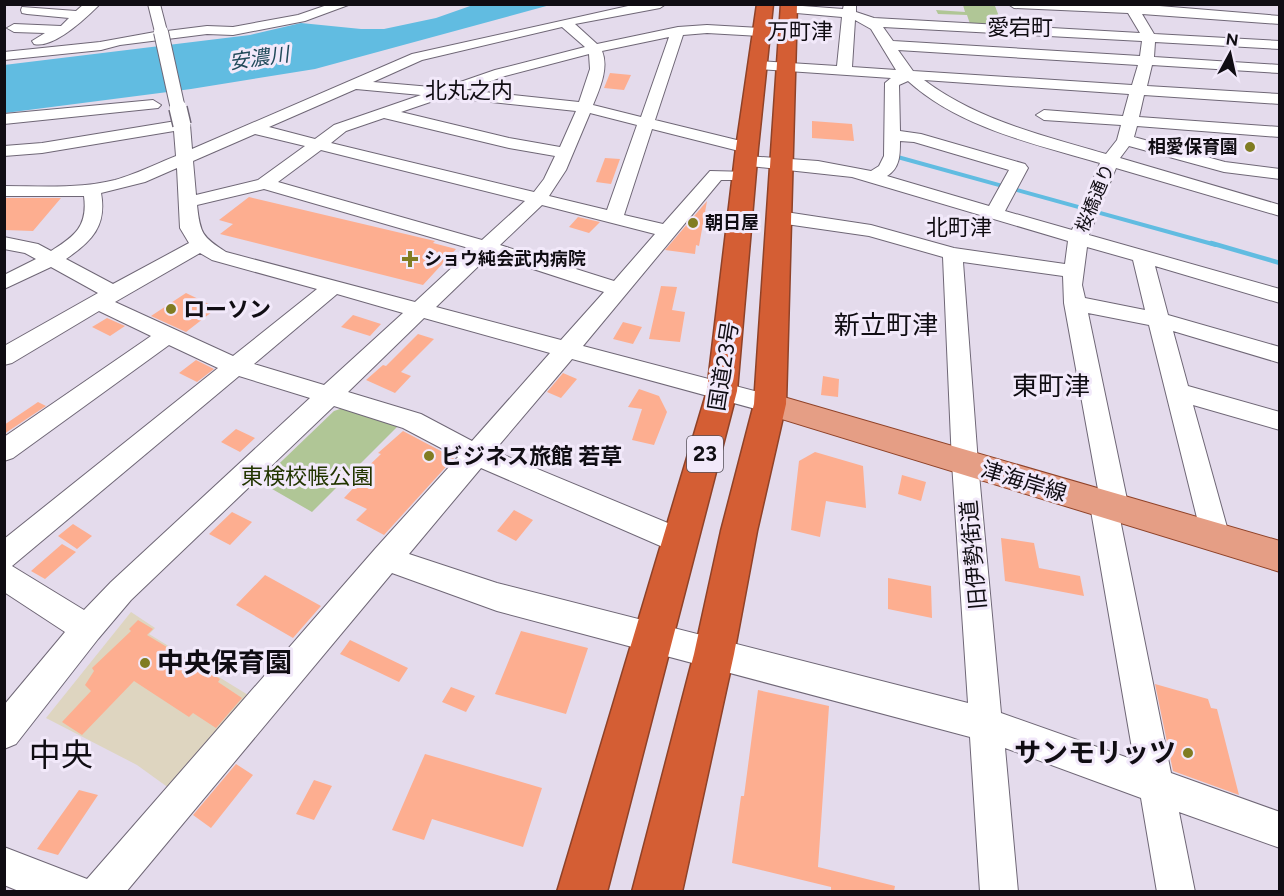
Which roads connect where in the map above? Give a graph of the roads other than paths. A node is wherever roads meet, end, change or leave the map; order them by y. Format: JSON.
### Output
{"nodes":[{"id":1,"x":94,"y":4,"type":"edge"},
{"id":2,"x":327,"y":4,"type":"edge"},
{"id":3,"x":345,"y":4,"type":"edge"},
{"id":4,"x":660,"y":4,"type":"edge"},
{"id":5,"x":1014,"y":4,"type":"edge"},
{"id":6,"x":1270,"y":4,"type":"edge"},
{"id":7,"x":1129,"y":7,"type":"edge"},
{"id":8,"x":154,"y":8,"type":"edge"},
{"id":9,"x":27,"y":10,"type":"dead end"},
{"id":10,"x":849,"y":10,"type":"edge"},
{"id":11,"x":776,"y":13,"type":"edge"},
{"id":12,"x":1002,"y":13,"type":"dead end"},
{"id":13,"x":79,"y":15,"type":"junction"},
{"id":14,"x":1280,"y":15,"type":"edge"},
{"id":15,"x":1280,"y":20,"type":"edge"},
{"id":16,"x":872,"y":22,"type":"junction"},
{"id":17,"x":565,"y":23,"type":"junction"},
{"id":18,"x":14,"y":28,"type":"dead end"},
{"id":19,"x":64,"y":30,"type":"junction"},
{"id":20,"x":1008,"y":30,"type":"junction"},
{"id":21,"x":161,"y":31,"type":"junction"},
{"id":22,"x":678,"y":31,"type":"junction"},
{"id":23,"x":1149,"y":38,"type":"junction"},
{"id":24,"x":36,"y":41,"type":"junction"},
{"id":25,"x":4,"y":43,"type":"edge"},
{"id":26,"x":887,"y":45,"type":"junction"},
{"id":27,"x":1280,"y":45,"type":"edge"},
{"id":28,"x":593,"y":49,"type":"junction"},
{"id":29,"x":1018,"y":54,"type":"junction"},
{"id":30,"x":11,"y":56,"type":"edge"},
{"id":31,"x":1145,"y":61,"type":"junction"},
{"id":32,"x":771,"y":66,"type":"junction"},
{"id":33,"x":1280,"y":69,"type":"edge"},
{"id":34,"x":844,"y":71,"type":"junction"},
{"id":35,"x":909,"y":75,"type":"junction"},
{"id":36,"x":355,"y":84,"type":"junction"},
{"id":37,"x":1137,"y":90,"type":"junction"},
{"id":38,"x":444,"y":92,"type":"junction"},
{"id":39,"x":1037,"y":99,"type":"junction"},
{"id":40,"x":1280,"y":99,"type":"edge"},
{"id":41,"x":153,"y":105,"type":"dead end"},
{"id":42,"x":583,"y":108,"type":"junction"},
{"id":43,"x":383,"y":113,"type":"junction"},
{"id":44,"x":4,"y":119,"type":"edge"},
{"id":45,"x":1130,"y":121,"type":"junction"},
{"id":46,"x":645,"y":124,"type":"junction"},
{"id":47,"x":182,"y":125,"type":"junction"},
{"id":48,"x":252,"y":128,"type":"junction"},
{"id":49,"x":893,"y":135,"type":"junction"},
{"id":50,"x":1272,"y":137,"type":"edge"},
{"id":51,"x":1032,"y":138,"type":"junction"},
{"id":52,"x":1125,"y":140,"type":"junction"},
{"id":53,"x":317,"y":144,"type":"junction"},
{"id":54,"x":4,"y":151,"type":"edge"},
{"id":55,"x":565,"y":153,"type":"junction"},
{"id":56,"x":185,"y":158,"type":"junction"},
{"id":57,"x":1110,"y":161,"type":"junction"},
{"id":58,"x":746,"y":162,"type":"junction"},
{"id":59,"x":781,"y":164,"type":"junction"},
{"id":60,"x":1019,"y":168,"type":"junction"},
{"id":61,"x":1280,"y":174,"type":"edge"},
{"id":62,"x":874,"y":177,"type":"junction"},
{"id":63,"x":264,"y":184,"type":"junction"},
{"id":64,"x":4,"y":191,"type":"edge"},
{"id":65,"x":92,"y":191,"type":"junction"},
{"id":66,"x":538,"y":198,"type":"junction"},
{"id":67,"x":188,"y":202,"type":"junction"},
{"id":68,"x":1280,"y":211,"type":"edge"},
{"id":69,"x":994,"y":214,"type":"junction"},
{"id":70,"x":614,"y":217,"type":"junction"},
{"id":71,"x":779,"y":217,"type":"junction"},
{"id":72,"x":666,"y":231,"type":"junction"},
{"id":73,"x":1078,"y":237,"type":"junction"},
{"id":74,"x":4,"y":243,"type":"edge"},
{"id":75,"x":201,"y":245,"type":"junction"},
{"id":76,"x":485,"y":247,"type":"junction"},
{"id":77,"x":953,"y":254,"type":"junction"},
{"id":78,"x":1142,"y":256,"type":"junction"},
{"id":79,"x":50,"y":259,"type":"junction"},
{"id":80,"x":1073,"y":272,"type":"junction"},
{"id":81,"x":4,"y":283,"type":"edge"},
{"id":82,"x":333,"y":287,"type":"junction"},
{"id":83,"x":618,"y":289,"type":"junction"},
{"id":84,"x":1280,"y":296,"type":"edge"},
{"id":85,"x":106,"y":298,"type":"junction"},
{"id":86,"x":1075,"y":303,"type":"junction"},
{"id":87,"x":419,"y":310,"type":"junction"},
{"id":88,"x":1160,"y":320,"type":"junction"},
{"id":89,"x":167,"y":335,"type":"junction"},
{"id":90,"x":565,"y":349,"type":"junction"},
{"id":91,"x":1280,"y":355,"type":"edge"},
{"id":92,"x":4,"y":357,"type":"edge"},
{"id":93,"x":236,"y":367,"type":"junction"},
{"id":94,"x":722,"y":391,"type":"junction"},
{"id":95,"x":1179,"y":392,"type":"junction"},
{"id":96,"x":329,"y":396,"type":"junction"},
{"id":97,"x":770,"y":405,"type":"junction"},
{"id":98,"x":1280,"y":421,"type":"edge"},
{"id":99,"x":4,"y":451,"type":"edge"},
{"id":100,"x":475,"y":454,"type":"junction"},
{"id":101,"x":965,"y":463,"type":"junction"},
{"id":102,"x":1110,"y":507,"type":"junction"},
{"id":103,"x":1216,"y":538,"type":"junction"},
{"id":104,"x":682,"y":542,"type":"junction"},
{"id":105,"x":4,"y":556,"type":"edge"},
{"id":106,"x":1280,"y":557,"type":"edge"},
{"id":107,"x":385,"y":558,"type":"junction"},
{"id":108,"x":4,"y":576,"type":"edge"},
{"id":109,"x":87,"y":629,"type":"junction"},
{"id":110,"x":655,"y":637,"type":"junction"},
{"id":111,"x":714,"y":654,"type":"junction"},
{"id":112,"x":987,"y":725,"type":"junction"},
{"id":113,"x":4,"y":732,"type":"edge"},
{"id":114,"x":1156,"y":786,"type":"junction"},
{"id":115,"x":1280,"y":830,"type":"edge"},
{"id":116,"x":4,"y":866,"type":"edge"},
{"id":117,"x":73,"y":891,"type":"edge"},
{"id":118,"x":101,"y":891,"type":"edge"},
{"id":119,"x":582,"y":891,"type":"edge"},
{"id":120,"x":657,"y":891,"type":"edge"},
{"id":121,"x":999,"y":891,"type":"edge"},
{"id":122,"x":1176,"y":891,"type":"edge"}],
"edges":[{"from":1,"to":13,"type":"street"},
{"from":2,"to":21,"type":"street"},
{"from":3,"to":30,"type":"street"},
{"from":4,"to":17,"type":"street"},
{"from":5,"to":7,"type":"street"},
{"from":6,"to":14,"type":"street"},
{"from":7,"to":15,"type":"street"},
{"from":7,"to":23,"type":"street"},
{"from":8,"to":21,"type":"street"},
{"from":9,"to":13,"type":"street"},
{"from":10,"to":11,"type":"street"},
{"from":10,"to":16,"type":"street"},
{"from":10,"to":34,"type":"street"},
{"from":11,"to":22,"type":"street"},
{"from":11,"to":32,"type":"highway","name":"国道23号","number":"23"},
{"from":12,"to":20,"type":"street"},
{"from":13,"to":19,"type":"street"},
{"from":16,"to":20,"type":"street"},
{"from":16,"to":26,"type":"street"},
{"from":17,"to":28,"type":"street"},
{"from":17,"to":36,"type":"street"},
{"from":18,"to":19,"type":"street"},
{"from":19,"to":24,"type":"street"},
{"from":20,"to":23,"type":"street"},
{"from":20,"to":29,"type":"street"},
{"from":21,"to":24,"type":"street"},
{"from":21,"to":47,"type":"street","bridge":true},
{"from":22,"to":28,"type":"street"},
{"from":22,"to":46,"type":"street"},
{"from":23,"to":27,"type":"street"},
{"from":23,"to":31,"type":"street","name":"桜橋通り"},
{"from":24,"to":25,"type":"street"},
{"from":24,"to":30,"type":"street"},
{"from":26,"to":29,"type":"street"},
{"from":26,"to":35,"type":"street"},
{"from":28,"to":38,"type":"street"},
{"from":28,"to":42,"type":"street"},
{"from":29,"to":31,"type":"street"},
{"from":29,"to":39,"type":"street"},
{"from":31,"to":33,"type":"street"},
{"from":31,"to":37,"type":"street","name":"桜橋通り"},
{"from":32,"to":34,"type":"street"},
{"from":32,"to":58,"type":"highway","name":"国道23号","number":"23"},
{"from":32,"to":59,"type":"highway","name":"国道23号","number":"23"},
{"from":34,"to":35,"type":"street"},
{"from":35,"to":39,"type":"street"},
{"from":35,"to":49,"type":"street"},
{"from":35,"to":51,"type":"street"},
{"from":36,"to":38,"type":"street"},
{"from":36,"to":48,"type":"street"},
{"from":37,"to":39,"type":"street"},
{"from":37,"to":40,"type":"street"},
{"from":37,"to":45,"type":"street","name":"桜橋通り"},
{"from":38,"to":42,"type":"street"},
{"from":38,"to":43,"type":"street"},
{"from":39,"to":45,"type":"street"},
{"from":39,"to":51,"type":"street"},
{"from":41,"to":44,"type":"street"},
{"from":42,"to":46,"type":"street"},
{"from":42,"to":55,"type":"street"},
{"from":43,"to":53,"type":"street"},
{"from":43,"to":55,"type":"street"},
{"from":45,"to":50,"type":"street"},
{"from":45,"to":52,"type":"street","name":"桜橋通り"},
{"from":46,"to":58,"type":"street"},
{"from":46,"to":70,"type":"street"},
{"from":47,"to":54,"type":"street"},
{"from":47,"to":56,"type":"street"},
{"from":48,"to":53,"type":"street"},
{"from":48,"to":56,"type":"street"},
{"from":49,"to":60,"type":"street"},
{"from":49,"to":62,"type":"street"},
{"from":51,"to":57,"type":"street"},
{"from":51,"to":60,"type":"street"},
{"from":52,"to":57,"type":"street","name":"桜橋通り"},
{"from":52,"to":61,"type":"street"},
{"from":53,"to":63,"type":"street"},
{"from":53,"to":66,"type":"street"},
{"from":55,"to":66,"type":"street"},
{"from":56,"to":65,"type":"street"},
{"from":56,"to":67,"type":"street"},
{"from":57,"to":68,"type":"street"},
{"from":57,"to":73,"type":"street","name":"桜橋通り"},
{"from":58,"to":59,"type":"street"},
{"from":58,"to":72,"type":"street"},
{"from":58,"to":94,"type":"highway","name":"国道23号","number":"23"},
{"from":59,"to":62,"type":"street"},
{"from":59,"to":71,"type":"highway","name":"国道23号","number":"23"},
{"from":60,"to":69,"type":"street"},
{"from":62,"to":69,"type":"street"},
{"from":63,"to":67,"type":"street"},
{"from":63,"to":76,"type":"street"},
{"from":64,"to":65,"type":"street"},
{"from":65,"to":79,"type":"street"},
{"from":66,"to":70,"type":"street"},
{"from":66,"to":76,"type":"street"},
{"from":67,"to":75,"type":"street"},
{"from":69,"to":73,"type":"street"},
{"from":70,"to":72,"type":"street"},
{"from":71,"to":77,"type":"street"},
{"from":71,"to":97,"type":"highway","name":"国道23号","number":"23"},
{"from":72,"to":83,"type":"street"},
{"from":73,"to":78,"type":"street"},
{"from":73,"to":80,"type":"street","name":"桜橋通り"},
{"from":74,"to":79,"type":"street"},
{"from":75,"to":82,"type":"street"},
{"from":75,"to":85,"type":"street"},
{"from":76,"to":83,"type":"street"},
{"from":76,"to":87,"type":"street"},
{"from":77,"to":80,"type":"street"},
{"from":77,"to":101,"type":"street","name":"旧伊勢街道"},
{"from":78,"to":84,"type":"street"},
{"from":78,"to":88,"type":"street"},
{"from":79,"to":81,"type":"street"},
{"from":79,"to":85,"type":"street"},
{"from":80,"to":86,"type":"street","name":"桜橋通り"},
{"from":82,"to":87,"type":"street"},
{"from":82,"to":93,"type":"street"},
{"from":83,"to":90,"type":"street"},
{"from":85,"to":89,"type":"street"},
{"from":85,"to":92,"type":"street"},
{"from":86,"to":88,"type":"street"},
{"from":86,"to":102,"type":"street","name":"桜橋通り"},
{"from":87,"to":90,"type":"street"},
{"from":87,"to":96,"type":"street"},
{"from":88,"to":91,"type":"street"},
{"from":88,"to":95,"type":"street"},
{"from":89,"to":93,"type":"street"},
{"from":89,"to":99,"type":"street"},
{"from":90,"to":94,"type":"street"},
{"from":90,"to":100,"type":"street"},
{"from":93,"to":96,"type":"street"},
{"from":93,"to":105,"type":"street"},
{"from":94,"to":97,"type":"street"},
{"from":94,"to":104,"type":"highway","name":"国道23号","number":"23"},
{"from":95,"to":98,"type":"street"},
{"from":95,"to":103,"type":"street"},
{"from":96,"to":100,"type":"street"},
{"from":96,"to":109,"type":"street"},
{"from":97,"to":101,"type":"main road","name":"津海岸線"},
{"from":97,"to":111,"type":"highway","name":"国道23号","number":"23"},
{"from":100,"to":104,"type":"street"},
{"from":100,"to":107,"type":"street"},
{"from":101,"to":102,"type":"main road","name":"津海岸線"},
{"from":101,"to":112,"type":"street","name":"旧伊勢街道"},
{"from":102,"to":103,"type":"main road","name":"津海岸線"},
{"from":102,"to":114,"type":"street","name":"桜橋通り"},
{"from":103,"to":106,"type":"main road","name":"津海岸線"},
{"from":104,"to":110,"type":"highway","name":"国道23号","number":"23"},
{"from":107,"to":110,"type":"street"},
{"from":107,"to":118,"type":"street"},
{"from":108,"to":109,"type":"street"},
{"from":109,"to":113,"type":"street"},
{"from":110,"to":111,"type":"street"},
{"from":110,"to":119,"type":"highway","name":"国道23号","number":"23"},
{"from":111,"to":112,"type":"street"},
{"from":111,"to":120,"type":"highway","name":"国道23号","number":"23"},
{"from":112,"to":114,"type":"street"},
{"from":112,"to":121,"type":"street","name":"旧伊勢街道"},
{"from":114,"to":115,"type":"street"},
{"from":114,"to":122,"type":"street","name":"桜橋通り"},
{"from":116,"to":117,"type":"street"}]}
